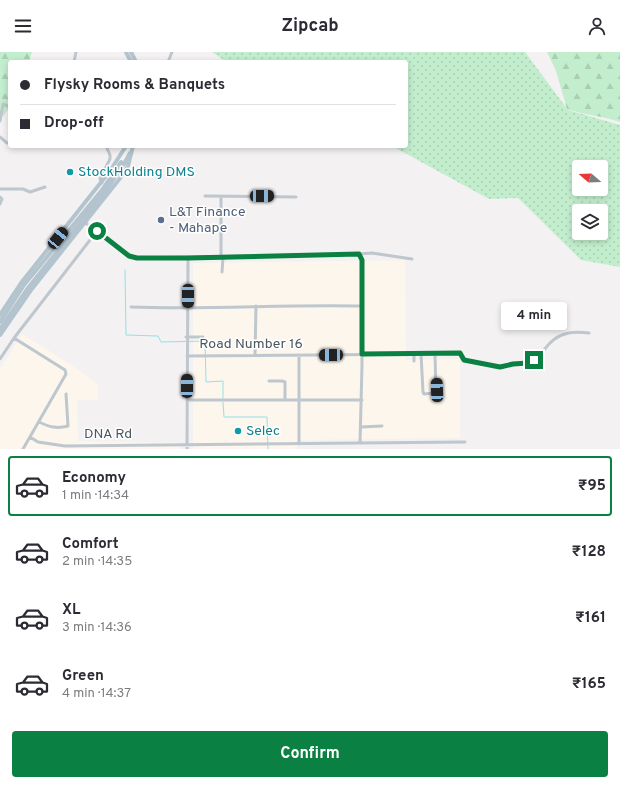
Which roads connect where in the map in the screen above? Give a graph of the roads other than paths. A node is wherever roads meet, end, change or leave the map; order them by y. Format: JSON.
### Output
{"nodes":[{"id":1,"x":8,"y":107,"type":"edge"},
{"id":2,"x":0,"y":121,"type":"edge"},
{"id":3,"x":0,"y":137,"type":"edge"},
{"id":4,"x":7,"y":143,"type":"dead end"},
{"id":5,"x":107,"y":148,"type":"edge"},
{"id":6,"x":125,"y":148,"type":"edge"},
{"id":7,"x":126,"y":148,"type":"edge"},
{"id":8,"x":132,"y":148,"type":"edge"},
{"id":9,"x":133,"y":148,"type":"edge"},
{"id":10,"x":108,"y":163,"type":"junction"},
{"id":11,"x":122,"y":163,"type":"junction"},
{"id":12,"x":114,"y":166,"type":"junction"},
{"id":13,"x":102,"y":183,"type":"junction"},
{"id":14,"x":45,"y":187,"type":"dead end"},
{"id":15,"x":0,"y":189,"type":"edge"},
{"id":16,"x":111,"y":191,"type":"junction"},
{"id":17,"x":205,"y":196,"type":"dead end"},
{"id":18,"x":0,"y":197,"type":"edge"},
{"id":19,"x":221,"y":197,"type":"junction"},
{"id":20,"x":296,"y":197,"type":"dead end"},
{"id":21,"x":0,"y":204,"type":"edge"},
{"id":22,"x":76,"y":216,"type":"junction"},
{"id":23,"x":86,"y":223,"type":"junction"},
{"id":24,"x":97,"y":231,"type":"junction"},
{"id":25,"x":359,"y":254,"type":"junction"},
{"id":26,"x":222,"y":257,"type":"junction"},
{"id":27,"x":188,"y":258,"type":"junction"},
{"id":28,"x":412,"y":259,"type":"dead end"},
{"id":29,"x":222,"y":272,"type":"dead end"},
{"id":30,"x":131,"y":306,"type":"dead end"},
{"id":31,"x":256,"y":306,"type":"junction"},
{"id":32,"x":362,"y":306,"type":"junction"},
{"id":33,"x":188,"y":307,"type":"junction"},
{"id":34,"x":0,"y":315,"type":"edge"},
{"id":35,"x":0,"y":322,"type":"edge"},
{"id":36,"x":0,"y":329,"type":"edge"},
{"id":37,"x":589,"y":333,"type":"dead end"},
{"id":38,"x":0,"y":335,"type":"edge"},
{"id":39,"x":186,"y":337,"type":"junction"},
{"id":40,"x":204,"y":337,"type":"dead end"},
{"id":41,"x":14,"y":338,"type":"junction"},
{"id":42,"x":414,"y":353,"type":"junction"},
{"id":43,"x":362,"y":354,"type":"junction"},
{"id":44,"x":421,"y":354,"type":"junction"},
{"id":45,"x":435,"y":354,"type":"junction"},
{"id":46,"x":255,"y":355,"type":"junction"},
{"id":47,"x":299,"y":355,"type":"junction"},
{"id":48,"x":187,"y":356,"type":"junction"},
{"id":49,"x":0,"y":360,"type":"edge"},
{"id":50,"x":414,"y":361,"type":"dead end"},
{"id":51,"x":269,"y":381,"type":"dead end"},
{"id":52,"x":66,"y":394,"type":"dead end"},
{"id":53,"x":187,"y":400,"type":"junction"},
{"id":54,"x":285,"y":400,"type":"junction"},
{"id":55,"x":299,"y":400,"type":"junction"},
{"id":56,"x":362,"y":400,"type":"junction"},
{"id":57,"x":39,"y":422,"type":"junction"},
{"id":58,"x":382,"y":426,"type":"dead end"},
{"id":59,"x":361,"y":427,"type":"junction"},
{"id":60,"x":30,"y":437,"type":"junction"},
{"id":61,"x":465,"y":442,"type":"dead end"},
{"id":62,"x":360,"y":443,"type":"junction"},
{"id":63,"x":261,"y":444,"type":"junction"},
{"id":64,"x":299,"y":444,"type":"junction"},
{"id":65,"x":187,"y":445,"type":"junction"},
{"id":66,"x":65,"y":447,"type":"edge"},
{"id":67,"x":23,"y":449,"type":"edge"},
{"id":68,"x":187,"y":449,"type":"edge"},
{"id":69,"x":260,"y":449,"type":"edge"}],
"edges":[{"from":1,"to":2,"type":"street"},
{"from":3,"to":4,"type":"street"},
{"from":5,"to":10,"type":"street"},
{"from":6,"to":12,"type":"main road"},
{"from":7,"to":11,"type":"main road"},
{"from":8,"to":11,"type":"main road"},
{"from":9,"to":16,"type":"main road"},
{"from":10,"to":12,"type":"street"},
{"from":10,"to":13,"type":"street"},
{"from":11,"to":35,"type":"main road","bridge":true},
{"from":11,"to":36,"type":"main road","bridge":true},
{"from":12,"to":13,"type":"main road"},
{"from":13,"to":16,"type":"street"},
{"from":13,"to":22,"type":"main road"},
{"from":14,"to":15,"type":"street"},
{"from":16,"to":23,"type":"main road"},
{"from":17,"to":19,"type":"street"},
{"from":18,"to":21,"type":"street"},
{"from":19,"to":20,"type":"street"},
{"from":19,"to":26,"type":"street"},
{"from":22,"to":23,"type":"street"},
{"from":22,"to":34,"type":"main road"},
{"from":23,"to":24,"type":"street"},
{"from":23,"to":38,"type":"main road"},
{"from":24,"to":27,"type":"street"},
{"from":24,"to":41,"type":"street"},
{"from":25,"to":26,"type":"street"},
{"from":25,"to":28,"type":"street"},
{"from":25,"to":32,"type":"street"},
{"from":26,"to":27,"type":"street"},
{"from":26,"to":29,"type":"street"},
{"from":27,"to":33,"type":"street"},
{"from":30,"to":33,"type":"street"},
{"from":31,"to":32,"type":"street"},
{"from":31,"to":33,"type":"street"},
{"from":31,"to":46,"type":"street"},
{"from":32,"to":43,"type":"street"},
{"from":33,"to":39,"type":"street"},
{"from":37,"to":45,"type":"street","name":"Road Number 16"},
{"from":39,"to":40,"type":"street"},
{"from":39,"to":48,"type":"street"},
{"from":41,"to":49,"type":"street"},
{"from":41,"to":57,"type":"street"},
{"from":42,"to":43,"type":"street","name":"Road Number 16"},
{"from":42,"to":44,"type":"street","name":"Road Number 16"},
{"from":42,"to":50,"type":"street"},
{"from":43,"to":47,"type":"street","name":"Road Number 16"},
{"from":43,"to":56,"type":"street"},
{"from":44,"to":45,"type":"street","name":"Road Number 16"},
{"from":44,"to":45,"type":"street"},
{"from":46,"to":47,"type":"street","name":"Road Number 16"},
{"from":46,"to":48,"type":"street","name":"Road Number 16"},
{"from":47,"to":55,"type":"street"},
{"from":48,"to":53,"type":"street"},
{"from":51,"to":54,"type":"street"},
{"from":52,"to":57,"type":"street"},
{"from":53,"to":54,"type":"street"},
{"from":53,"to":65,"type":"street"},
{"from":54,"to":55,"type":"street"},
{"from":55,"to":56,"type":"street"},
{"from":55,"to":64,"type":"street"},
{"from":56,"to":59,"type":"street"},
{"from":57,"to":60,"type":"street"},
{"from":58,"to":59,"type":"street"},
{"from":59,"to":62,"type":"street"},
{"from":60,"to":66,"type":"street","name":"DNA Rd"},
{"from":60,"to":67,"type":"street"},
{"from":61,"to":62,"type":"street","name":"DNA Rd"},
{"from":62,"to":64,"type":"street","name":"DNA Rd"},
{"from":63,"to":64,"type":"street","name":"DNA Rd"},
{"from":63,"to":65,"type":"street","name":"DNA Rd"},
{"from":63,"to":69,"type":"street"},
{"from":65,"to":66,"type":"street","name":"DNA Rd"},
{"from":65,"to":68,"type":"street"}]}
